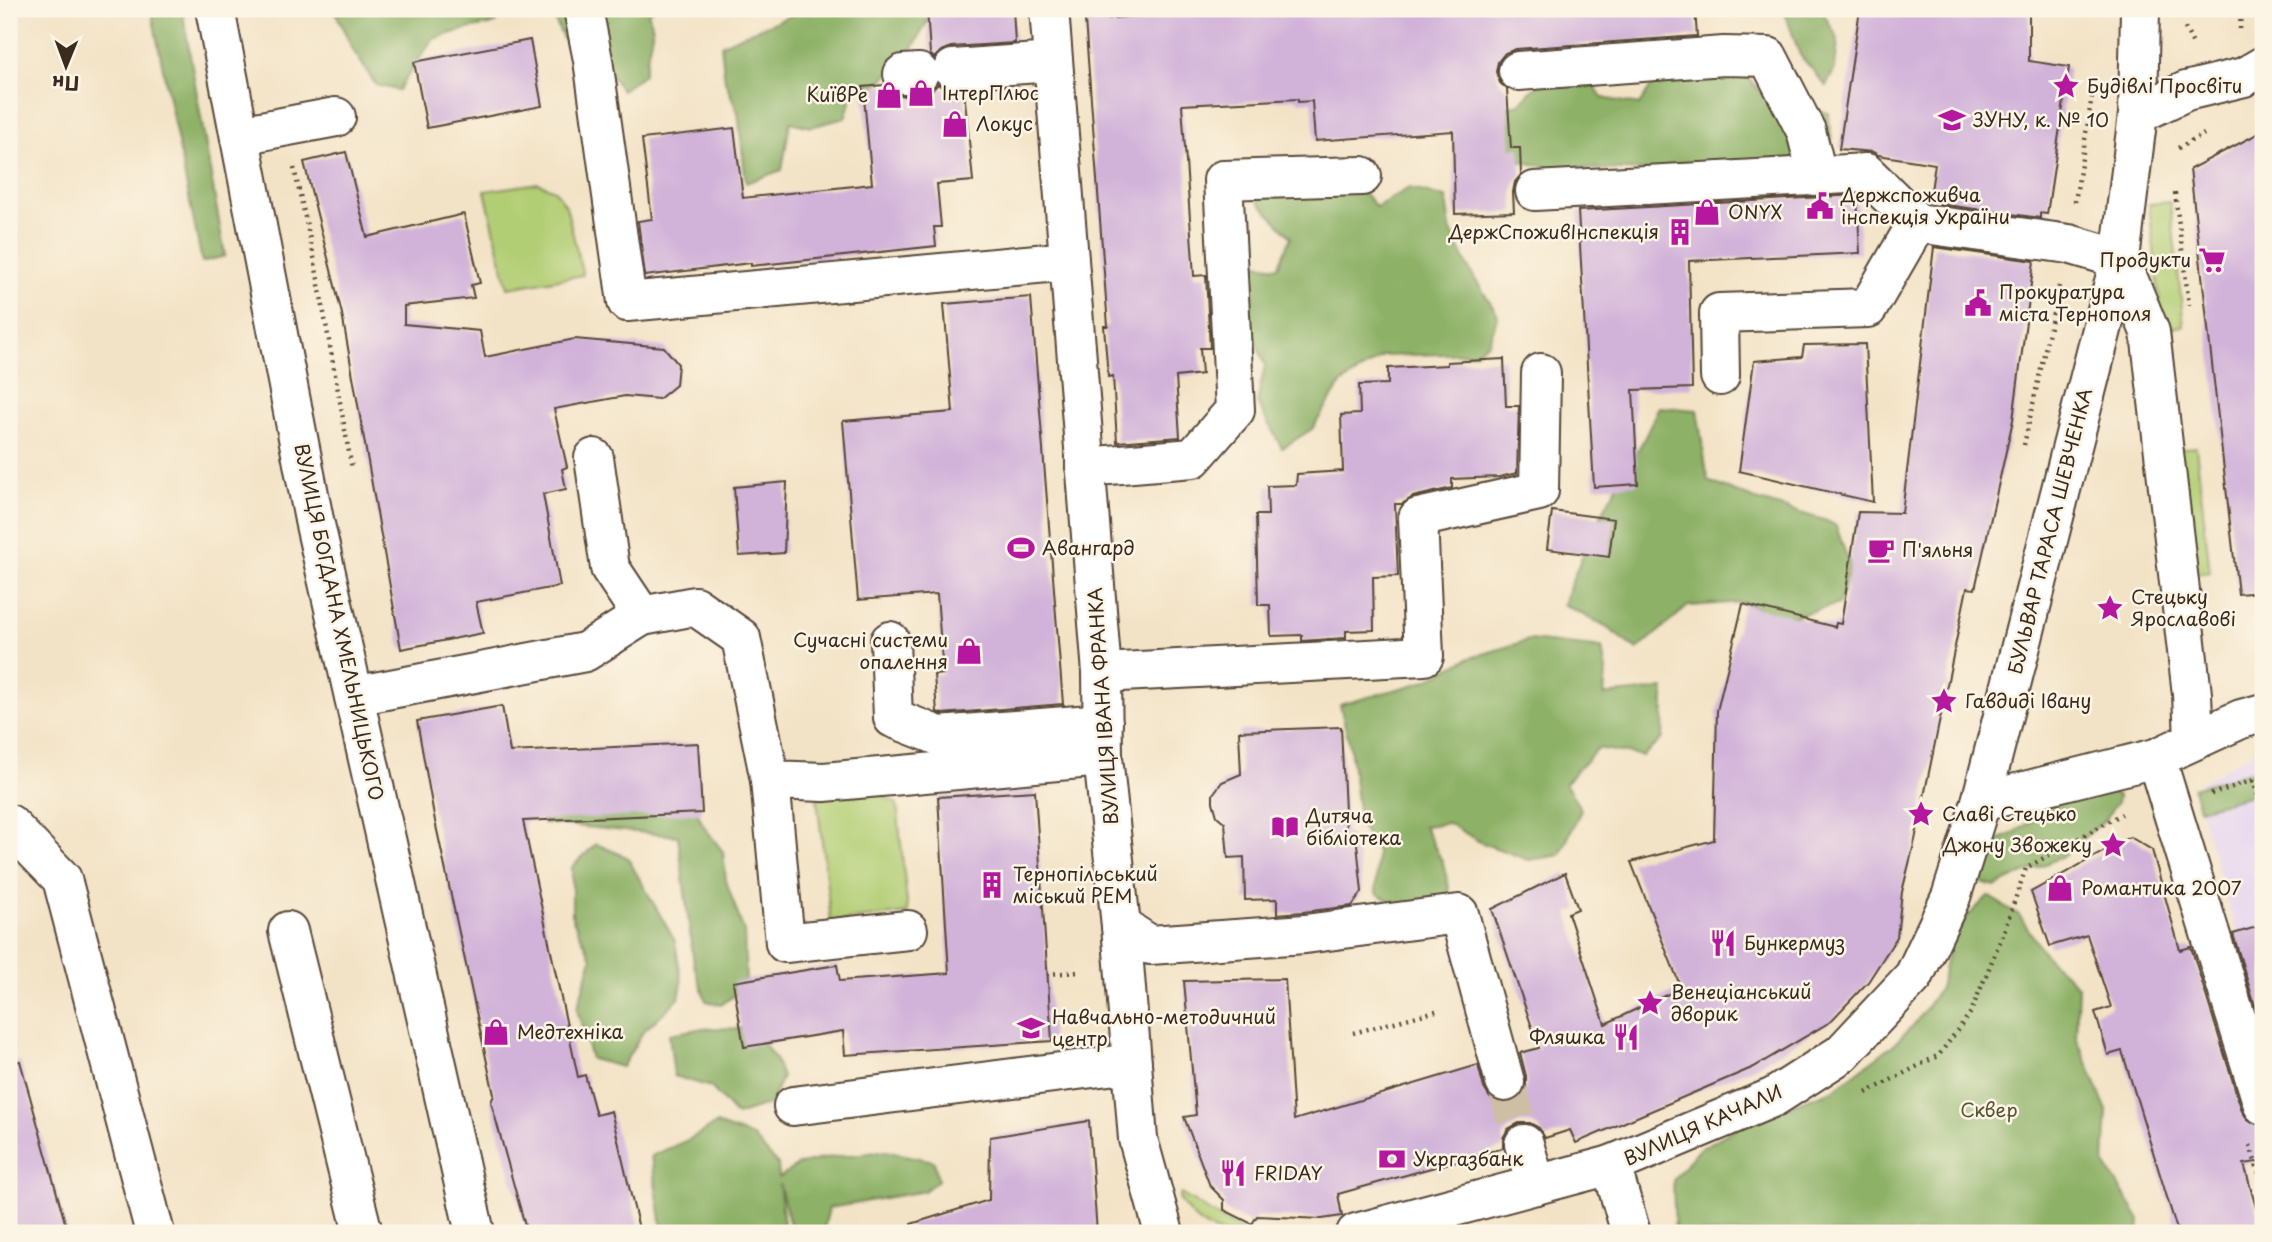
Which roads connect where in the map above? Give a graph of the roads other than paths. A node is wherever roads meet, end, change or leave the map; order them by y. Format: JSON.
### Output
{"nodes":[{"id":1,"x":215,"y":9,"type":"edge"},
{"id":2,"x":583,"y":9,"type":"edge"},
{"id":3,"x":1049,"y":9,"type":"edge"},
{"id":4,"x":2140,"y":9,"type":"edge"},
{"id":5,"x":1053,"y":62,"type":"junction"},
{"id":6,"x":2263,"y":66,"type":"edge"},
{"id":7,"x":1518,"y":71,"type":"dead end"},
{"id":8,"x":925,"y":72,"type":"dead end"},
{"id":9,"x":2138,"y":114,"type":"junction"},
{"id":10,"x":336,"y":117,"type":"dead end"},
{"id":11,"x":240,"y":135,"type":"junction"},
{"id":12,"x":1817,"y":174,"type":"junction"},
{"id":13,"x":1362,"y":176,"type":"dead end"},
{"id":14,"x":1535,"y":191,"type":"dead end"},
{"id":15,"x":1917,"y":223,"type":"junction"},
{"id":16,"x":2120,"y":259,"type":"junction"},
{"id":17,"x":1069,"y":261,"type":"junction"},
{"id":18,"x":1541,"y":373,"type":"dead end"},
{"id":19,"x":1720,"y":376,"type":"dead end"},
{"id":20,"x":594,"y":458,"type":"dead end"},
{"id":21,"x":1085,"y":467,"type":"junction"},
{"id":22,"x":642,"y":616,"type":"junction"},
{"id":23,"x":890,"y":641,"type":"dead end"},
{"id":24,"x":1101,"y":673,"type":"junction"},
{"id":25,"x":354,"y":696,"type":"junction"},
{"id":26,"x":2263,"y":713,"type":"edge"},
{"id":27,"x":1103,"y":740,"type":"junction"},
{"id":28,"x":2194,"y":740,"type":"junction"},
{"id":29,"x":2156,"y":758,"type":"junction"},
{"id":30,"x":770,"y":780,"type":"junction"},
{"id":31,"x":1981,"y":803,"type":"junction"},
{"id":32,"x":9,"y":824,"type":"edge"},
{"id":33,"x":1121,"y":926,"type":"junction"},
{"id":34,"x":908,"y":930,"type":"dead end"},
{"id":35,"x":288,"y":931,"type":"dead end"},
{"id":36,"x":1132,"y":1063,"type":"junction"},
{"id":37,"x":1505,"y":1082,"type":"tunnel mouth"},
{"id":38,"x":2263,"y":1105,"type":"edge"},
{"id":39,"x":793,"y":1106,"type":"dead end"},
{"id":40,"x":1524,"y":1144,"type":"tunnel mouth"},
{"id":41,"x":1611,"y":1165,"type":"junction"},
{"id":42,"x":1536,"y":1185,"type":"junction"},
{"id":43,"x":1447,"y":1221,"type":"edge"},
{"id":44,"x":155,"y":1233,"type":"edge"},
{"id":45,"x":363,"y":1233,"type":"edge"},
{"id":46,"x":475,"y":1233,"type":"edge"},
{"id":47,"x":1164,"y":1233,"type":"edge"},
{"id":48,"x":1356,"y":1233,"type":"edge"},
{"id":49,"x":1631,"y":1233,"type":"edge"}],
"edges":[{"from":1,"to":11,"type":"street","name":"ВУЛИЦЯ БОГДАНА ХМЕЛЬНИЦЬКОГО"},
{"from":2,"to":17,"type":"street"},
{"from":3,"to":5,"type":"street","name":"ВУЛИЦЯ ІВАНА ФРАНКА"},
{"from":4,"to":9,"type":"street","name":"БУЛЬВАР ТАРАСА ШЕВЧЕНКА"},
{"from":5,"to":8,"type":"street"},
{"from":5,"to":17,"type":"street","name":"ВУЛИЦЯ ІВАНА ФРАНКА"},
{"from":6,"to":9,"type":"street"},
{"from":7,"to":12,"type":"street"},
{"from":9,"to":16,"type":"street","name":"БУЛЬВАР ТАРАСА ШЕВЧЕНКА"},
{"from":10,"to":11,"type":"street"},
{"from":11,"to":25,"type":"street","name":"ВУЛИЦЯ БОГДАНА ХМЕЛЬНИЦЬКОГО"},
{"from":12,"to":14,"type":"street"},
{"from":12,"to":15,"type":"street"},
{"from":13,"to":21,"type":"street"},
{"from":15,"to":16,"type":"street"},
{"from":15,"to":19,"type":"street"},
{"from":16,"to":28,"type":"street","name":"БУЛЬВАР ТАРАСА ШЕВЧЕНКА"},
{"from":16,"to":31,"type":"street","name":"БУЛЬВАР ТАРАСА ШЕВЧЕНКА"},
{"from":17,"to":21,"type":"street","name":"ВУЛИЦЯ ІВАНА ФРАНКА"},
{"from":18,"to":24,"type":"street"},
{"from":20,"to":22,"type":"street"},
{"from":21,"to":24,"type":"street","name":"ВУЛИЦЯ ІВАНА ФРАНКА"},
{"from":22,"to":25,"type":"street"},
{"from":22,"to":30,"type":"street"},
{"from":23,"to":27,"type":"street"},
{"from":24,"to":27,"type":"street","name":"ВУЛИЦЯ ІВАНА ФРАНКА"},
{"from":25,"to":46,"type":"street","name":"ВУЛИЦЯ БОГДАНА ХМЕЛЬНИЦЬКОГО"},
{"from":26,"to":28,"type":"street"},
{"from":27,"to":30,"type":"street"},
{"from":27,"to":33,"type":"street","name":"ВУЛИЦЯ ІВАНА ФРАНКА"},
{"from":28,"to":29,"type":"street"},
{"from":29,"to":31,"type":"street"},
{"from":29,"to":38,"type":"street"},
{"from":30,"to":34,"type":"street"},
{"from":31,"to":41,"type":"street","name":"ВУЛИЦЯ КАЧАЛИ"},
{"from":32,"to":44,"type":"street"},
{"from":33,"to":36,"type":"street","name":"ВУЛИЦЯ ІВАНА ФРАНКА"},
{"from":33,"to":37,"type":"street"},
{"from":35,"to":45,"type":"street"},
{"from":36,"to":39,"type":"street"},
{"from":36,"to":47,"type":"street","name":"ВУЛИЦЯ ІВАНА ФРАНКА"},
{"from":40,"to":42,"type":"street"},
{"from":41,"to":42,"type":"street","name":"ВУЛИЦЯ КАЧАЛИ"},
{"from":41,"to":49,"type":"street"},
{"from":42,"to":43,"type":"street","name":"ВУЛИЦЯ КАЧАЛИ"},
{"from":43,"to":48,"type":"street","name":"ВУЛИЦЯ КАЧАЛИ"}]}
